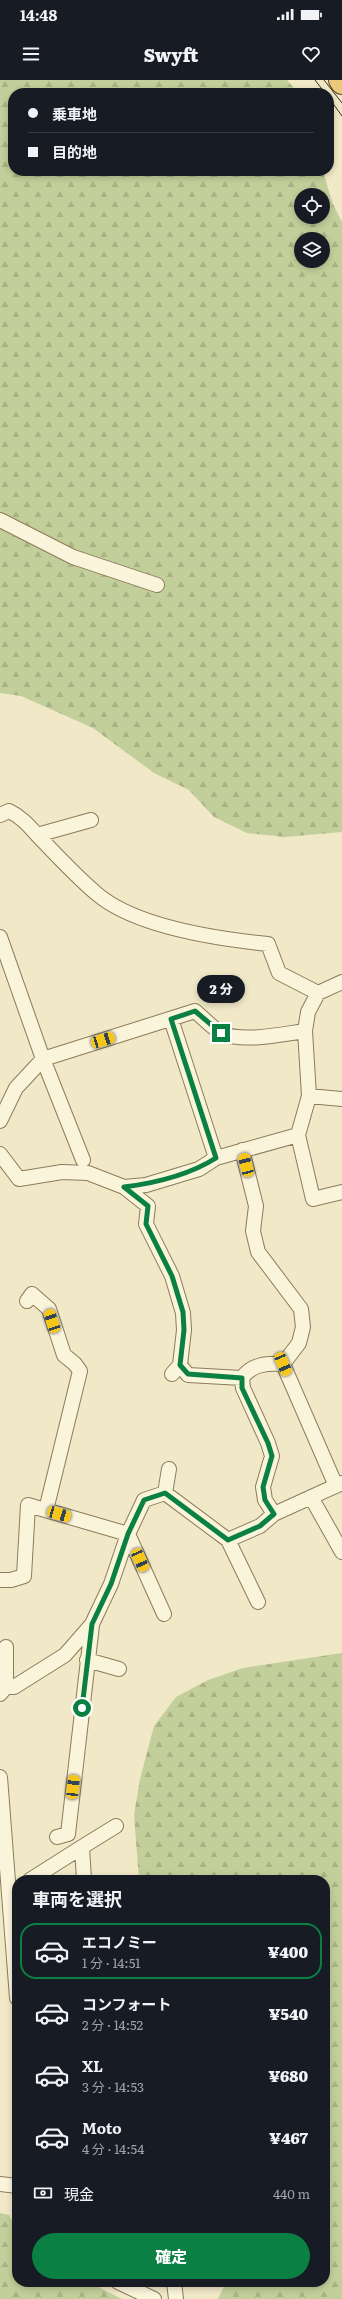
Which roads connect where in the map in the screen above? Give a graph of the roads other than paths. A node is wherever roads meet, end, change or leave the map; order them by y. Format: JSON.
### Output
{"nodes":[{"id":1,"x":340,"y":80,"type":"edge"},
{"id":2,"x":342,"y":83,"type":"edge"},
{"id":3,"x":0,"y":520,"type":"edge"},
{"id":4,"x":157,"y":585,"type":"dead end"},
{"id":5,"x":0,"y":815,"type":"edge"},
{"id":6,"x":91,"y":820,"type":"dead end"},
{"id":7,"x":37,"y":835,"type":"junction"},
{"id":8,"x":0,"y":937,"type":"edge"},
{"id":9,"x":342,"y":982,"type":"edge"},
{"id":10,"x":318,"y":993,"type":"junction"},
{"id":11,"x":171,"y":1019,"type":"junction"},
{"id":12,"x":305,"y":1031,"type":"junction"},
{"id":13,"x":42,"y":1059,"type":"junction"},
{"id":14,"x":309,"y":1096,"type":"junction"},
{"id":15,"x":342,"y":1099,"type":"edge"},
{"id":16,"x":0,"y":1122,"type":"edge"},
{"id":17,"x":298,"y":1135,"type":"junction"},
{"id":18,"x":242,"y":1150,"type":"junction"},
{"id":19,"x":0,"y":1154,"type":"edge"},
{"id":20,"x":216,"y":1158,"type":"junction"},
{"id":21,"x":82,"y":1160,"type":"dead end"},
{"id":22,"x":124,"y":1187,"type":"junction"},
{"id":23,"x":342,"y":1192,"type":"edge"},
{"id":24,"x":27,"y":1301,"type":"dead end"},
{"id":25,"x":283,"y":1364,"type":"junction"},
{"id":26,"x":242,"y":1378,"type":"junction"},
{"id":27,"x":169,"y":1469,"type":"dead end"},
{"id":28,"x":339,"y":1485,"type":"edge"},
{"id":29,"x":165,"y":1493,"type":"junction"},
{"id":30,"x":311,"y":1497,"type":"junction"},
{"id":31,"x":46,"y":1510,"type":"junction"},
{"id":32,"x":274,"y":1514,"type":"junction"},
{"id":33,"x":128,"y":1534,"type":"junction"},
{"id":34,"x":228,"y":1540,"type":"junction"},
{"id":35,"x":342,"y":1552,"type":"edge"},
{"id":36,"x":0,"y":1580,"type":"edge"},
{"id":37,"x":258,"y":1602,"type":"dead end"},
{"id":38,"x":164,"y":1614,"type":"dead end"},
{"id":39,"x":92,"y":1624,"type":"junction"},
{"id":40,"x":6,"y":1646,"type":"dead end"},
{"id":41,"x":87,"y":1660,"type":"junction"},
{"id":42,"x":119,"y":1669,"type":"dead end"},
{"id":43,"x":2,"y":1689,"type":"edge"},
{"id":44,"x":0,"y":1778,"type":"edge"},
{"id":45,"x":116,"y":1826,"type":"dead end"},
{"id":46,"x":57,"y":1837,"type":"dead end"},
{"id":47,"x":82,"y":1847,"type":"junction"},
{"id":48,"x":38,"y":1875,"type":"edge"},
{"id":49,"x":84,"y":1875,"type":"edge"},
{"id":50,"x":12,"y":1882,"type":"edge"},
{"id":51,"x":0,"y":2184,"type":"edge"},
{"id":52,"x":12,"y":2185,"type":"edge"},
{"id":53,"x":129,"y":2287,"type":"edge"},
{"id":54,"x":175,"y":2287,"type":"edge"},
{"id":55,"x":154,"y":2299,"type":"edge"},
{"id":56,"x":176,"y":2299,"type":"edge"}],
"edges":[{"from":1,"to":2,"type":"highway"},
{"from":3,"to":4,"type":"street"},
{"from":5,"to":7,"type":"street"},
{"from":6,"to":7,"type":"street"},
{"from":7,"to":10,"type":"street"},
{"from":8,"to":13,"type":"street"},
{"from":9,"to":10,"type":"street"},
{"from":10,"to":12,"type":"street"},
{"from":11,"to":12,"type":"street"},
{"from":11,"to":13,"type":"street"},
{"from":11,"to":20,"type":"street"},
{"from":12,"to":14,"type":"street"},
{"from":13,"to":16,"type":"street"},
{"from":13,"to":21,"type":"street"},
{"from":14,"to":15,"type":"street"},
{"from":14,"to":17,"type":"street"},
{"from":17,"to":18,"type":"street"},
{"from":17,"to":23,"type":"street"},
{"from":18,"to":20,"type":"street"},
{"from":18,"to":25,"type":"street"},
{"from":19,"to":22,"type":"street"},
{"from":20,"to":22,"type":"street"},
{"from":22,"to":26,"type":"street"},
{"from":24,"to":31,"type":"street"},
{"from":25,"to":26,"type":"street"},
{"from":25,"to":28,"type":"street"},
{"from":26,"to":32,"type":"street"},
{"from":27,"to":29,"type":"street"},
{"from":28,"to":30,"type":"street"},
{"from":29,"to":33,"type":"street"},
{"from":29,"to":34,"type":"street"},
{"from":30,"to":32,"type":"street"},
{"from":30,"to":35,"type":"street"},
{"from":31,"to":33,"type":"street"},
{"from":31,"to":36,"type":"street"},
{"from":32,"to":34,"type":"street"},
{"from":33,"to":38,"type":"street"},
{"from":33,"to":39,"type":"street"},
{"from":34,"to":37,"type":"street"},
{"from":39,"to":41,"type":"street"},
{"from":39,"to":43,"type":"street"},
{"from":40,"to":43,"type":"street"},
{"from":41,"to":42,"type":"street"},
{"from":41,"to":46,"type":"street"},
{"from":44,"to":50,"type":"street"},
{"from":45,"to":47,"type":"street"},
{"from":47,"to":48,"type":"street"},
{"from":47,"to":49,"type":"street"},
{"from":51,"to":52,"type":"street"},
{"from":53,"to":55,"type":"street"},
{"from":54,"to":56,"type":"street"}]}
